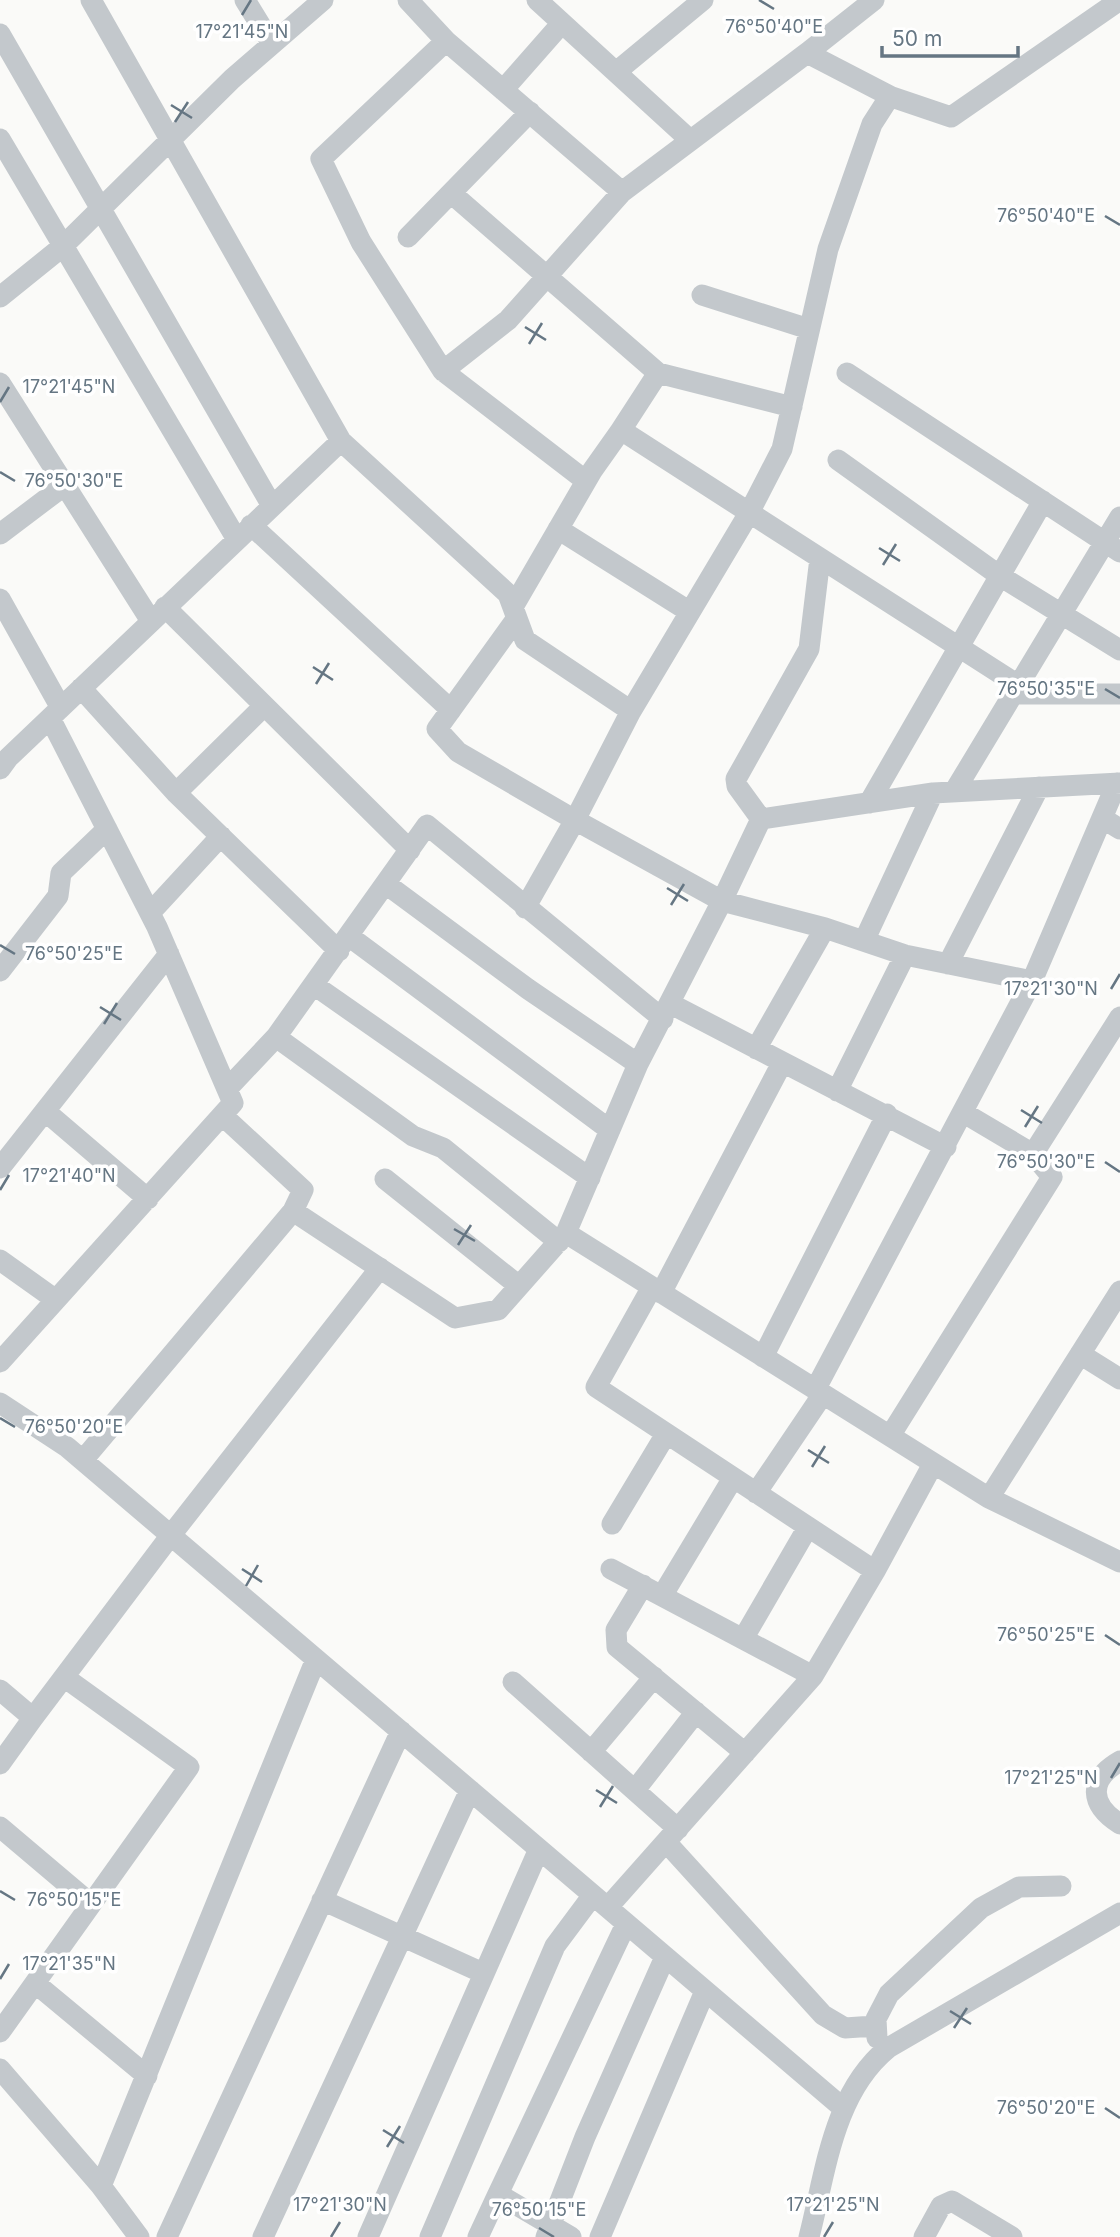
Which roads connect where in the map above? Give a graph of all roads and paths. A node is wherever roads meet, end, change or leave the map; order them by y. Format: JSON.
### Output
{"nodes":[{"id":1,"x":91,"y":0,"type":"edge"},
{"id":2,"x":245,"y":0,"type":"edge"},
{"id":3,"x":323,"y":0,"type":"edge"},
{"id":4,"x":408,"y":0,"type":"edge"},
{"id":5,"x":537,"y":0,"type":"edge"},
{"id":6,"x":703,"y":0,"type":"edge"},
{"id":7,"x":874,"y":0,"type":"edge"},
{"id":8,"x":1120,"y":0,"type":"edge"},
{"id":9,"x":562,"y":23,"type":"junction"},
{"id":10,"x":0,"y":34,"type":"edge"},
{"id":11,"x":446,"y":41,"type":"junction"},
{"id":12,"x":272,"y":44,"type":"junction"},
{"id":13,"x":807,"y":53,"type":"junction"},
{"id":14,"x":616,"y":72,"type":"junction"},
{"id":15,"x":503,"y":90,"type":"junction"},
{"id":16,"x":889,"y":96,"type":"junction"},
{"id":17,"x":530,"y":112,"type":"junction"},
{"id":18,"x":0,"y":139,"type":"edge"},
{"id":19,"x":171,"y":139,"type":"junction"},
{"id":20,"x":690,"y":140,"type":"junction"},
{"id":21,"x":622,"y":192,"type":"junction"},
{"id":22,"x":451,"y":193,"type":"junction"},
{"id":23,"x":101,"y":208,"type":"junction"},
{"id":24,"x":408,"y":237,"type":"dead end"},
{"id":25,"x":62,"y":247,"type":"junction"},
{"id":26,"x":548,"y":275,"type":"junction"},
{"id":27,"x":702,"y":295,"type":"dead end"},
{"id":28,"x":0,"y":297,"type":"edge"},
{"id":29,"x":809,"y":328,"type":"junction"},
{"id":30,"x":443,"y":371,"type":"junction"},
{"id":31,"x":658,"y":373,"type":"junction"},
{"id":32,"x":847,"y":373,"type":"dead end"},
{"id":33,"x":0,"y":383,"type":"edge"},
{"id":34,"x":792,"y":407,"type":"junction"},
{"id":35,"x":621,"y":430,"type":"junction"},
{"id":36,"x":341,"y":441,"type":"junction"},
{"id":37,"x":838,"y":460,"type":"dead end"},
{"id":38,"x":586,"y":481,"type":"junction"},
{"id":39,"x":65,"y":485,"type":"junction"},
{"id":40,"x":1043,"y":501,"type":"junction"},
{"id":41,"x":272,"y":506,"type":"junction"},
{"id":42,"x":749,"y":513,"type":"junction"},
{"id":43,"x":1120,"y":517,"type":"edge"},
{"id":44,"x":558,"y":530,"type":"junction"},
{"id":45,"x":243,"y":531,"type":"junction"},
{"id":46,"x":0,"y":534,"type":"edge"},
{"id":47,"x":1113,"y":547,"type":"edge"},
{"id":48,"x":820,"y":558,"type":"junction"},
{"id":49,"x":1000,"y":576,"type":"junction"},
{"id":50,"x":0,"y":599,"type":"edge"},
{"id":51,"x":690,"y":612,"type":"junction"},
{"id":52,"x":515,"y":613,"type":"junction"},
{"id":53,"x":158,"y":614,"type":"junction"},
{"id":54,"x":1061,"y":614,"type":"junction"},
{"id":55,"x":957,"y":648,"type":"junction"},
{"id":56,"x":1120,"y":650,"type":"edge"},
{"id":57,"x":81,"y":688,"type":"junction"},
{"id":58,"x":1015,"y":689,"type":"junction"},
{"id":59,"x":1120,"y":694,"type":"edge"},
{"id":60,"x":264,"y":706,"type":"junction"},
{"id":61,"x":451,"y":710,"type":"junction"},
{"id":62,"x":631,"y":711,"type":"junction"},
{"id":63,"x":55,"y":713,"type":"junction"},
{"id":64,"x":3,"y":757,"type":"edge"},
{"id":65,"x":1119,"y":783,"type":"edge"},
{"id":66,"x":1039,"y":787,"type":"junction"},
{"id":67,"x":943,"y":792,"type":"junction"},
{"id":68,"x":176,"y":793,"type":"junction"},
{"id":69,"x":869,"y":803,"type":"junction"},
{"id":70,"x":761,"y":819,"type":"junction"},
{"id":71,"x":575,"y":820,"type":"junction"},
{"id":72,"x":1111,"y":824,"type":"edge"},
{"id":73,"x":107,"y":829,"type":"junction"},
{"id":74,"x":221,"y":836,"type":"junction"},
{"id":75,"x":410,"y":850,"type":"junction"},
{"id":76,"x":386,"y":884,"type":"junction"},
{"id":77,"x":722,"y":901,"type":"junction"},
{"id":78,"x":525,"y":908,"type":"junction"},
{"id":79,"x":150,"y":913,"type":"junction"},
{"id":80,"x":825,"y":928,"type":"junction"},
{"id":81,"x":864,"y":941,"type":"junction"},
{"id":82,"x":344,"y":944,"type":"junction"},
{"id":83,"x":169,"y":954,"type":"junction"},
{"id":84,"x":905,"y":955,"type":"junction"},
{"id":85,"x":948,"y":964,"type":"junction"},
{"id":86,"x":0,"y":971,"type":"edge"},
{"id":87,"x":1032,"y":981,"type":"junction"},
{"id":88,"x":314,"y":985,"type":"junction"},
{"id":89,"x":667,"y":1011,"type":"junction"},
{"id":90,"x":1120,"y":1017,"type":"edge"},
{"id":91,"x":276,"y":1037,"type":"junction"},
{"id":92,"x":756,"y":1049,"type":"junction"},
{"id":93,"x":638,"y":1063,"type":"junction"},
{"id":94,"x":782,"y":1063,"type":"junction"},
{"id":95,"x":228,"y":1089,"type":"junction"},
{"id":96,"x":837,"y":1091,"type":"junction"},
{"id":97,"x":45,"y":1111,"type":"junction"},
{"id":98,"x":964,"y":1113,"type":"junction"},
{"id":99,"x":887,"y":1114,"type":"junction"},
{"id":100,"x":223,"y":1116,"type":"junction"},
{"id":101,"x":610,"y":1130,"type":"junction"},
{"id":102,"x":946,"y":1147,"type":"junction"},
{"id":103,"x":1033,"y":1154,"type":"junction"},
{"id":104,"x":0,"y":1168,"type":"edge"},
{"id":105,"x":590,"y":1178,"type":"junction"},
{"id":106,"x":385,"y":1179,"type":"dead end"},
{"id":107,"x":148,"y":1199,"type":"junction"},
{"id":108,"x":293,"y":1211,"type":"junction"},
{"id":109,"x":562,"y":1237,"type":"junction"},
{"id":110,"x":0,"y":1260,"type":"edge"},
{"id":111,"x":380,"y":1268,"type":"junction"},
{"id":112,"x":519,"y":1286,"type":"junction"},
{"id":113,"x":657,"y":1290,"type":"junction"},
{"id":114,"x":1120,"y":1291,"type":"edge"},
{"id":115,"x":56,"y":1300,"type":"junction"},
{"id":116,"x":1080,"y":1354,"type":"junction"},
{"id":117,"x":763,"y":1357,"type":"junction"},
{"id":118,"x":0,"y":1362,"type":"edge"},
{"id":119,"x":1120,"y":1379,"type":"edge"},
{"id":120,"x":819,"y":1392,"type":"junction"},
{"id":121,"x":0,"y":1403,"type":"edge"},
{"id":122,"x":666,"y":1434,"type":"junction"},
{"id":123,"x":890,"y":1436,"type":"junction"},
{"id":124,"x":83,"y":1460,"type":"junction"},
{"id":125,"x":933,"y":1464,"type":"junction"},
{"id":126,"x":733,"y":1478,"type":"junction"},
{"id":127,"x":756,"y":1493,"type":"junction"},
{"id":128,"x":989,"y":1499,"type":"junction"},
{"id":129,"x":612,"y":1524,"type":"dead end"},
{"id":130,"x":808,"y":1527,"type":"junction"},
{"id":131,"x":171,"y":1535,"type":"junction"},
{"id":132,"x":1120,"y":1562,"type":"edge"},
{"id":133,"x":611,"y":1569,"type":"dead end"},
{"id":134,"x":875,"y":1571,"type":"junction"},
{"id":135,"x":643,"y":1586,"type":"junction"},
{"id":136,"x":662,"y":1596,"type":"junction"},
{"id":137,"x":743,"y":1639,"type":"junction"},
{"id":138,"x":316,"y":1659,"type":"junction"},
{"id":139,"x":813,"y":1676,"type":"junction"},
{"id":140,"x":64,"y":1677,"type":"junction"},
{"id":141,"x":654,"y":1677,"type":"junction"},
{"id":142,"x":513,"y":1682,"type":"dead end"},
{"id":143,"x":0,"y":1690,"type":"edge"},
{"id":144,"x":696,"y":1712,"type":"junction"},
{"id":145,"x":33,"y":1718,"type":"junction"},
{"id":146,"x":401,"y":1731,"type":"junction"},
{"id":147,"x":591,"y":1752,"type":"junction"},
{"id":148,"x":745,"y":1753,"type":"junction"},
{"id":149,"x":1120,"y":1761,"type":"edge"},
{"id":150,"x":0,"y":1764,"type":"edge"},
{"id":151,"x":470,"y":1790,"type":"junction"},
{"id":152,"x":635,"y":1790,"type":"junction"},
{"id":153,"x":1120,"y":1824,"type":"edge"},
{"id":154,"x":0,"y":1827,"type":"edge"},
{"id":155,"x":672,"y":1835,"type":"junction"},
{"id":156,"x":539,"y":1849,"type":"junction"},
{"id":157,"x":1061,"y":1886,"type":"dead end"},
{"id":158,"x":322,"y":1900,"type":"junction"},
{"id":159,"x":600,"y":1901,"type":"junction"},
{"id":160,"x":91,"y":1904,"type":"junction"},
{"id":161,"x":1120,"y":1913,"type":"edge"},
{"id":162,"x":626,"y":1924,"type":"junction"},
{"id":163,"x":403,"y":1938,"type":"junction"},
{"id":164,"x":666,"y":1957,"type":"junction"},
{"id":165,"x":483,"y":1973,"type":"junction"},
{"id":166,"x":35,"y":1983,"type":"junction"},
{"id":167,"x":705,"y":1991,"type":"junction"},
{"id":168,"x":874,"y":2026,"type":"junction"},
{"id":169,"x":0,"y":2032,"type":"edge"},
{"id":170,"x":880,"y":2054,"type":"junction"},
{"id":171,"x":0,"y":2069,"type":"edge"},
{"id":172,"x":146,"y":2076,"type":"junction"},
{"id":173,"x":843,"y":2108,"type":"junction"},
{"id":174,"x":101,"y":2186,"type":"junction"},
{"id":175,"x":498,"y":2194,"type":"junction"},
{"id":176,"x":548,"y":2231,"type":"edge"},
{"id":177,"x":139,"y":2237,"type":"edge"},
{"id":178,"x":167,"y":2237,"type":"edge"},
{"id":179,"x":262,"y":2237,"type":"edge"},
{"id":180,"x":368,"y":2237,"type":"edge"},
{"id":181,"x":430,"y":2237,"type":"edge"},
{"id":182,"x":478,"y":2237,"type":"edge"},
{"id":183,"x":571,"y":2237,"type":"edge"},
{"id":184,"x":600,"y":2237,"type":"edge"},
{"id":185,"x":809,"y":2237,"type":"edge"},
{"id":186,"x":924,"y":2237,"type":"edge"},
{"id":187,"x":1012,"y":2237,"type":"edge"}],
"edges":[{"from":1,"to":19,"type":"street"},
{"from":2,"to":12,"type":"street"},
{"from":3,"to":12,"type":"street"},
{"from":4,"to":11,"type":"street"},
{"from":5,"to":9,"type":"street"},
{"from":6,"to":14,"type":"street"},
{"from":7,"to":13,"type":"street"},
{"from":8,"to":16,"type":"street"},
{"from":9,"to":14,"type":"street"},
{"from":9,"to":15,"type":"street"},
{"from":10,"to":23,"type":"street"},
{"from":11,"to":15,"type":"street"},
{"from":11,"to":30,"type":"street"},
{"from":12,"to":19,"type":"street"},
{"from":13,"to":16,"type":"street"},
{"from":13,"to":20,"type":"street"},
{"from":14,"to":20,"type":"street"},
{"from":15,"to":17,"type":"street"},
{"from":16,"to":29,"type":"street"},
{"from":17,"to":21,"type":"street"},
{"from":17,"to":22,"type":"street"},
{"from":18,"to":25,"type":"street"},
{"from":19,"to":23,"type":"street"},
{"from":19,"to":36,"type":"street"},
{"from":20,"to":21,"type":"street"},
{"from":21,"to":26,"type":"street"},
{"from":22,"to":24,"type":"street"},
{"from":22,"to":26,"type":"street"},
{"from":23,"to":25,"type":"street"},
{"from":23,"to":41,"type":"street"},
{"from":25,"to":28,"type":"street"},
{"from":25,"to":45,"type":"street"},
{"from":26,"to":30,"type":"street"},
{"from":26,"to":31,"type":"street"},
{"from":27,"to":29,"type":"street"},
{"from":29,"to":34,"type":"street"},
{"from":30,"to":38,"type":"street"},
{"from":31,"to":34,"type":"street"},
{"from":31,"to":35,"type":"street"},
{"from":32,"to":40,"type":"street"},
{"from":33,"to":39,"type":"street"},
{"from":34,"to":42,"type":"street"},
{"from":35,"to":38,"type":"street"},
{"from":35,"to":42,"type":"street"},
{"from":36,"to":41,"type":"street"},
{"from":36,"to":52,"type":"street"},
{"from":37,"to":49,"type":"street"},
{"from":38,"to":44,"type":"street"},
{"from":39,"to":46,"type":"street"},
{"from":39,"to":53,"type":"street"},
{"from":40,"to":47,"type":"street"},
{"from":40,"to":49,"type":"street"},
{"from":41,"to":45,"type":"street"},
{"from":42,"to":48,"type":"street"},
{"from":42,"to":51,"type":"street"},
{"from":43,"to":47,"type":"street"},
{"from":44,"to":51,"type":"street"},
{"from":44,"to":52,"type":"street"},
{"from":45,"to":53,"type":"street"},
{"from":45,"to":61,"type":"street"},
{"from":47,"to":54,"type":"street"},
{"from":48,"to":55,"type":"street"},
{"from":48,"to":70,"type":"street"},
{"from":49,"to":54,"type":"street"},
{"from":49,"to":55,"type":"street"},
{"from":50,"to":63,"type":"street"},
{"from":51,"to":62,"type":"street"},
{"from":52,"to":61,"type":"street"},
{"from":52,"to":62,"type":"street"},
{"from":53,"to":57,"type":"street"},
{"from":53,"to":60,"type":"street"},
{"from":54,"to":56,"type":"street"},
{"from":54,"to":58,"type":"street"},
{"from":55,"to":58,"type":"street"},
{"from":55,"to":69,"type":"street"},
{"from":57,"to":63,"type":"street"},
{"from":57,"to":68,"type":"street"},
{"from":58,"to":59,"type":"street"},
{"from":58,"to":67,"type":"street"},
{"from":60,"to":68,"type":"street"},
{"from":60,"to":75,"type":"street"},
{"from":61,"to":71,"type":"street"},
{"from":62,"to":71,"type":"street"},
{"from":63,"to":64,"type":"street"},
{"from":63,"to":73,"type":"street"},
{"from":65,"to":66,"type":"street"},
{"from":65,"to":72,"type":"street"},
{"from":66,"to":67,"type":"street"},
{"from":66,"to":85,"type":"street"},
{"from":67,"to":69,"type":"street"},
{"from":67,"to":81,"type":"street"},
{"from":68,"to":74,"type":"street"},
{"from":69,"to":70,"type":"street"},
{"from":70,"to":77,"type":"street"},
{"from":71,"to":77,"type":"street"},
{"from":71,"to":78,"type":"street"},
{"from":72,"to":87,"type":"street"},
{"from":73,"to":79,"type":"street"},
{"from":73,"to":86,"type":"street"},
{"from":74,"to":79,"type":"street"},
{"from":74,"to":82,"type":"street"},
{"from":75,"to":76,"type":"street"},
{"from":75,"to":78,"type":"street"},
{"from":76,"to":82,"type":"street"},
{"from":76,"to":93,"type":"street"},
{"from":77,"to":80,"type":"street"},
{"from":77,"to":89,"type":"street"},
{"from":78,"to":89,"type":"street"},
{"from":79,"to":83,"type":"street"},
{"from":80,"to":81,"type":"street"},
{"from":80,"to":92,"type":"street"},
{"from":81,"to":84,"type":"street"},
{"from":82,"to":88,"type":"street"},
{"from":82,"to":101,"type":"street"},
{"from":83,"to":95,"type":"street"},
{"from":83,"to":97,"type":"street"},
{"from":84,"to":85,"type":"street"},
{"from":84,"to":96,"type":"street"},
{"from":85,"to":87,"type":"street"},
{"from":87,"to":98,"type":"street"},
{"from":88,"to":91,"type":"street"},
{"from":88,"to":105,"type":"street"},
{"from":89,"to":92,"type":"street"},
{"from":89,"to":93,"type":"street"},
{"from":90,"to":103,"type":"street"},
{"from":91,"to":95,"type":"street"},
{"from":91,"to":109,"type":"street"},
{"from":92,"to":94,"type":"street"},
{"from":93,"to":101,"type":"street"},
{"from":94,"to":96,"type":"street"},
{"from":94,"to":113,"type":"street"},
{"from":95,"to":100,"type":"street"},
{"from":96,"to":99,"type":"street"},
{"from":97,"to":104,"type":"street"},
{"from":97,"to":107,"type":"street"},
{"from":98,"to":102,"type":"street"},
{"from":98,"to":103,"type":"street"},
{"from":99,"to":102,"type":"street"},
{"from":99,"to":117,"type":"street"},
{"from":100,"to":107,"type":"street"},
{"from":100,"to":108,"type":"street"},
{"from":101,"to":105,"type":"street"},
{"from":102,"to":120,"type":"street"},
{"from":103,"to":123,"type":"street"},
{"from":105,"to":109,"type":"street"},
{"from":106,"to":112,"type":"street"},
{"from":107,"to":115,"type":"street"},
{"from":108,"to":111,"type":"street"},
{"from":108,"to":124,"type":"street"},
{"from":109,"to":112,"type":"street"},
{"from":109,"to":113,"type":"street"},
{"from":110,"to":115,"type":"street"},
{"from":111,"to":112,"type":"street"},
{"from":111,"to":131,"type":"street"},
{"from":113,"to":117,"type":"street"},
{"from":113,"to":122,"type":"street"},
{"from":114,"to":116,"type":"street"},
{"from":115,"to":118,"type":"street"},
{"from":116,"to":119,"type":"street"},
{"from":116,"to":128,"type":"street"},
{"from":117,"to":120,"type":"street"},
{"from":120,"to":123,"type":"street"},
{"from":120,"to":127,"type":"street"},
{"from":121,"to":124,"type":"street"},
{"from":122,"to":126,"type":"street"},
{"from":122,"to":129,"type":"street"},
{"from":123,"to":125,"type":"street"},
{"from":124,"to":131,"type":"street"},
{"from":125,"to":128,"type":"street"},
{"from":125,"to":134,"type":"street"},
{"from":126,"to":127,"type":"street"},
{"from":126,"to":136,"type":"street"},
{"from":127,"to":130,"type":"street"},
{"from":128,"to":132,"type":"street"},
{"from":130,"to":134,"type":"street"},
{"from":130,"to":137,"type":"street"},
{"from":131,"to":138,"type":"street"},
{"from":131,"to":140,"type":"street"},
{"from":133,"to":135,"type":"street"},
{"from":134,"to":139,"type":"street"},
{"from":135,"to":136,"type":"street"},
{"from":135,"to":141,"type":"street"},
{"from":136,"to":137,"type":"street"},
{"from":137,"to":139,"type":"street"},
{"from":138,"to":146,"type":"street"},
{"from":138,"to":172,"type":"street"},
{"from":139,"to":148,"type":"street"},
{"from":140,"to":145,"type":"street"},
{"from":140,"to":160,"type":"street"},
{"from":141,"to":144,"type":"street"},
{"from":141,"to":147,"type":"street"},
{"from":142,"to":147,"type":"street"},
{"from":143,"to":145,"type":"street"},
{"from":144,"to":148,"type":"street"},
{"from":144,"to":152,"type":"street"},
{"from":145,"to":150,"type":"street"},
{"from":146,"to":151,"type":"street"},
{"from":146,"to":158,"type":"street"},
{"from":147,"to":152,"type":"street"},
{"from":148,"to":155,"type":"street"},
{"from":149,"to":153,"type":"street"},
{"from":151,"to":156,"type":"street"},
{"from":151,"to":163,"type":"street"},
{"from":152,"to":155,"type":"street"},
{"from":154,"to":160,"type":"street"},
{"from":155,"to":159,"type":"street"},
{"from":155,"to":168,"type":"street"},
{"from":156,"to":159,"type":"street"},
{"from":156,"to":165,"type":"street"},
{"from":157,"to":168,"type":"street"},
{"from":158,"to":163,"type":"street"},
{"from":158,"to":178,"type":"street"},
{"from":159,"to":162,"type":"street"},
{"from":159,"to":181,"type":"street"},
{"from":160,"to":166,"type":"street"},
{"from":161,"to":170,"type":"street"},
{"from":162,"to":164,"type":"street"},
{"from":162,"to":175,"type":"street"},
{"from":163,"to":165,"type":"street"},
{"from":163,"to":179,"type":"street"},
{"from":164,"to":167,"type":"street"},
{"from":164,"to":176,"type":"street"},
{"from":165,"to":180,"type":"street"},
{"from":166,"to":169,"type":"street"},
{"from":166,"to":172,"type":"street"},
{"from":167,"to":173,"type":"street"},
{"from":167,"to":184,"type":"street"},
{"from":168,"to":170,"type":"street"},
{"from":170,"to":173,"type":"street"},
{"from":171,"to":174,"type":"street"},
{"from":172,"to":174,"type":"street"},
{"from":173,"to":185,"type":"street"},
{"from":174,"to":177,"type":"street"},
{"from":175,"to":176,"type":"street"},
{"from":175,"to":182,"type":"street"},
{"from":176,"to":183,"type":"street"},
{"from":186,"to":187,"type":"street"}]}
